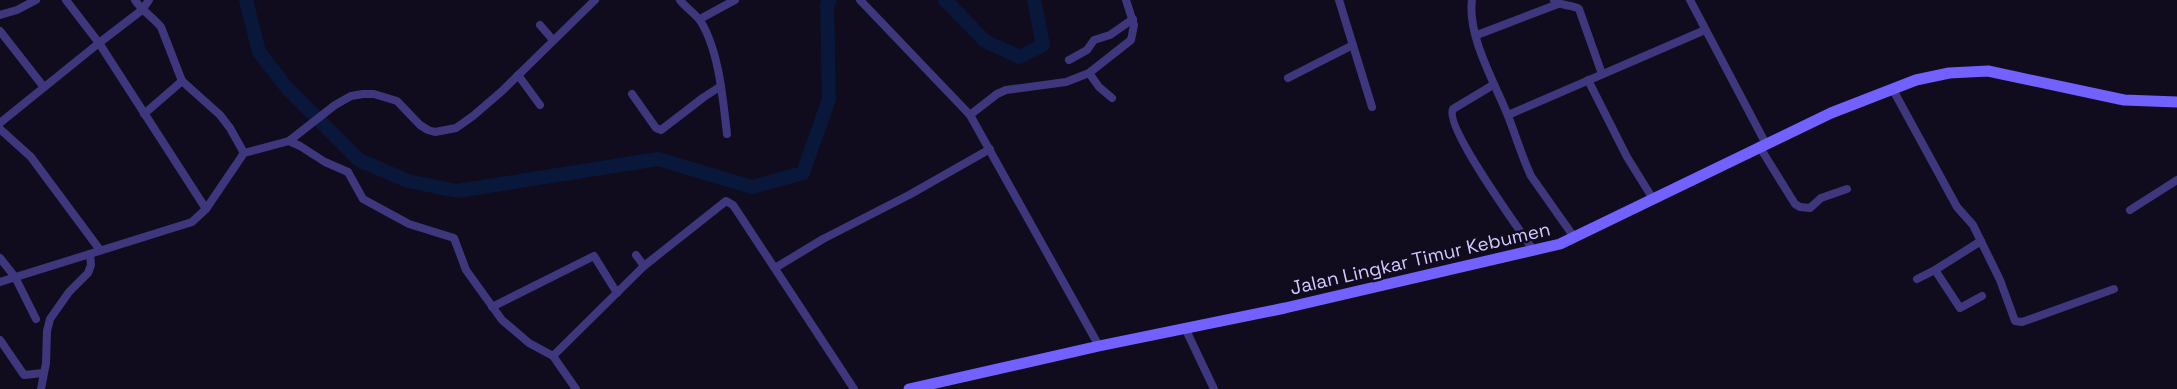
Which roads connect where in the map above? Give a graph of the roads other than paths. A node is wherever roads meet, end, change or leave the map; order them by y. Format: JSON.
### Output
{"nodes":[{"id":1,"x":36,"y":0,"type":"edge"},
{"id":2,"x":66,"y":0,"type":"edge"},
{"id":3,"x":135,"y":0,"type":"edge"},
{"id":4,"x":149,"y":0,"type":"edge"},
{"id":5,"x":594,"y":0,"type":"edge"},
{"id":6,"x":680,"y":0,"type":"edge"},
{"id":7,"x":735,"y":0,"type":"edge"},
{"id":8,"x":860,"y":0,"type":"edge"},
{"id":9,"x":1126,"y":0,"type":"edge"},
{"id":10,"x":1339,"y":0,"type":"edge"},
{"id":11,"x":1472,"y":0,"type":"edge"},
{"id":12,"x":1690,"y":0,"type":"edge"},
{"id":13,"x":1556,"y":2,"type":"edge"},
{"id":14,"x":142,"y":10,"type":"junction"},
{"id":15,"x":0,"y":15,"type":"edge"},
{"id":16,"x":700,"y":19,"type":"junction"},
{"id":17,"x":1133,"y":19,"type":"junction"},
{"id":18,"x":540,"y":26,"type":"dead end"},
{"id":19,"x":1705,"y":30,"type":"junction"},
{"id":20,"x":0,"y":31,"type":"edge"},
{"id":21,"x":1477,"y":35,"type":"junction"},
{"id":22,"x":553,"y":40,"type":"junction"},
{"id":23,"x":98,"y":43,"type":"junction"},
{"id":24,"x":1354,"y":45,"type":"junction"},
{"id":25,"x":1069,"y":60,"type":"dead end"},
{"id":26,"x":1089,"y":73,"type":"junction"},
{"id":27,"x":1602,"y":74,"type":"junction"},
{"id":28,"x":518,"y":75,"type":"junction"},
{"id":29,"x":1288,"y":78,"type":"dead end"},
{"id":30,"x":1588,"y":80,"type":"junction"},
{"id":31,"x":182,"y":81,"type":"junction"},
{"id":32,"x":1494,"y":85,"type":"junction"},
{"id":33,"x":43,"y":86,"type":"junction"},
{"id":34,"x":721,"y":86,"type":"junction"},
{"id":35,"x":1892,"y":88,"type":"junction"},
{"id":36,"x":632,"y":94,"type":"dead end"},
{"id":37,"x":1112,"y":98,"type":"dead end"},
{"id":38,"x":2177,"y":102,"type":"edge"},
{"id":39,"x":540,"y":105,"type":"dead end"},
{"id":40,"x":1372,"y":107,"type":"dead end"},
{"id":41,"x":144,"y":114,"type":"junction"},
{"id":42,"x":970,"y":115,"type":"junction"},
{"id":43,"x":1508,"y":115,"type":"junction"},
{"id":44,"x":0,"y":124,"type":"edge"},
{"id":45,"x":0,"y":129,"type":"edge"},
{"id":46,"x":727,"y":134,"type":"dead end"},
{"id":47,"x":291,"y":138,"type":"junction"},
{"id":48,"x":1763,"y":145,"type":"junction"},
{"id":49,"x":990,"y":149,"type":"junction"},
{"id":50,"x":244,"y":153,"type":"junction"},
{"id":51,"x":2177,"y":180,"type":"edge"},
{"id":52,"x":1847,"y":189,"type":"dead end"},
{"id":53,"x":1653,"y":199,"type":"junction"},
{"id":54,"x":206,"y":209,"type":"junction"},
{"id":55,"x":2130,"y":210,"type":"dead end"},
{"id":56,"x":1574,"y":237,"type":"junction"},
{"id":57,"x":1981,"y":241,"type":"junction"},
{"id":58,"x":100,"y":250,"type":"junction"},
{"id":59,"x":1534,"y":251,"type":"junction"},
{"id":60,"x":90,"y":254,"type":"junction"},
{"id":61,"x":636,"y":255,"type":"dead end"},
{"id":62,"x":0,"y":258,"type":"edge"},
{"id":63,"x":644,"y":266,"type":"junction"},
{"id":64,"x":775,"y":268,"type":"junction"},
{"id":65,"x":1935,"y":270,"type":"junction"},
{"id":66,"x":1917,"y":279,"type":"dead end"},
{"id":67,"x":0,"y":282,"type":"edge"},
{"id":68,"x":18,"y":283,"type":"junction"},
{"id":69,"x":2114,"y":288,"type":"dead end"},
{"id":70,"x":617,"y":293,"type":"junction"},
{"id":71,"x":1982,"y":296,"type":"dead end"},
{"id":72,"x":492,"y":307,"type":"junction"},
{"id":73,"x":36,"y":319,"type":"dead end"},
{"id":74,"x":1185,"y":328,"type":"junction"},
{"id":75,"x":0,"y":340,"type":"edge"},
{"id":76,"x":1099,"y":346,"type":"junction"},
{"id":77,"x":552,"y":356,"type":"junction"},
{"id":78,"x":43,"y":373,"type":"junction"},
{"id":79,"x":41,"y":389,"type":"edge"},
{"id":80,"x":576,"y":389,"type":"edge"},
{"id":81,"x":854,"y":389,"type":"edge"},
{"id":82,"x":909,"y":389,"type":"edge"},
{"id":83,"x":1214,"y":389,"type":"edge"}],
"edges":[{"from":1,"to":15,"type":"street"},
{"from":2,"to":23,"type":"street"},
{"from":3,"to":14,"type":"street"},
{"from":4,"to":14,"type":"street"},
{"from":5,"to":22,"type":"street"},
{"from":6,"to":16,"type":"street"},
{"from":7,"to":16,"type":"street"},
{"from":8,"to":42,"type":"street"},
{"from":9,"to":17,"type":"street"},
{"from":10,"to":24,"type":"street"},
{"from":11,"to":21,"type":"street"},
{"from":12,"to":19,"type":"street"},
{"from":13,"to":21,"type":"street"},
{"from":13,"to":27,"type":"street"},
{"from":14,"to":23,"type":"street"},
{"from":14,"to":31,"type":"street"},
{"from":16,"to":34,"type":"street"},
{"from":17,"to":25,"type":"street"},
{"from":17,"to":26,"type":"street"},
{"from":18,"to":22,"type":"street"},
{"from":19,"to":27,"type":"street"},
{"from":19,"to":48,"type":"street"},
{"from":20,"to":33,"type":"street"},
{"from":21,"to":32,"type":"street"},
{"from":22,"to":28,"type":"street"},
{"from":23,"to":33,"type":"street"},
{"from":23,"to":41,"type":"street"},
{"from":24,"to":29,"type":"street"},
{"from":24,"to":40,"type":"street"},
{"from":26,"to":37,"type":"street"},
{"from":26,"to":42,"type":"street"},
{"from":27,"to":30,"type":"street"},
{"from":28,"to":39,"type":"street"},
{"from":28,"to":47,"type":"street"},
{"from":30,"to":43,"type":"street"},
{"from":30,"to":53,"type":"street"},
{"from":31,"to":41,"type":"street"},
{"from":31,"to":50,"type":"street"},
{"from":32,"to":43,"type":"street"},
{"from":32,"to":59,"type":"street"},
{"from":33,"to":44,"type":"street"},
{"from":34,"to":36,"type":"street"},
{"from":34,"to":46,"type":"street"},
{"from":35,"to":38,"type":"main road","name":"Jalan Lingkar Timur Kebumen"},
{"from":35,"to":48,"type":"main road","name":"Jalan Lingkar Timur Kebumen"},
{"from":35,"to":57,"type":"street"},
{"from":41,"to":54,"type":"street"},
{"from":42,"to":49,"type":"street"},
{"from":43,"to":56,"type":"street"},
{"from":45,"to":58,"type":"street"},
{"from":47,"to":50,"type":"street"},
{"from":47,"to":72,"type":"street"},
{"from":48,"to":52,"type":"street"},
{"from":48,"to":53,"type":"main road","name":"Jalan Lingkar Timur Kebumen"},
{"from":49,"to":64,"type":"street"},
{"from":49,"to":76,"type":"street"},
{"from":50,"to":54,"type":"street"},
{"from":51,"to":55,"type":"street"},
{"from":53,"to":56,"type":"main road","name":"Jalan Lingkar Timur Kebumen"},
{"from":54,"to":58,"type":"street"},
{"from":56,"to":59,"type":"main road","name":"Jalan Lingkar Timur Kebumen"},
{"from":57,"to":65,"type":"street"},
{"from":57,"to":69,"type":"street"},
{"from":58,"to":60,"type":"street"},
{"from":59,"to":74,"type":"main road","name":"Jalan Lingkar Timur Kebumen"},
{"from":60,"to":68,"type":"street"},
{"from":60,"to":78,"type":"street"},
{"from":61,"to":63,"type":"street"},
{"from":62,"to":68,"type":"street"},
{"from":63,"to":64,"type":"street"},
{"from":63,"to":70,"type":"street"},
{"from":64,"to":81,"type":"street"},
{"from":65,"to":66,"type":"street"},
{"from":65,"to":71,"type":"street"},
{"from":67,"to":68,"type":"street"},
{"from":68,"to":73,"type":"street"},
{"from":70,"to":72,"type":"street"},
{"from":70,"to":77,"type":"street"},
{"from":72,"to":77,"type":"street"},
{"from":74,"to":76,"type":"main road","name":"Jalan Lingkar Timur Kebumen"},
{"from":74,"to":83,"type":"street"},
{"from":75,"to":78,"type":"street"},
{"from":76,"to":82,"type":"main road","name":"Jalan Lingkar Timur Kebumen"},
{"from":77,"to":80,"type":"street"},
{"from":78,"to":79,"type":"street"}]}
